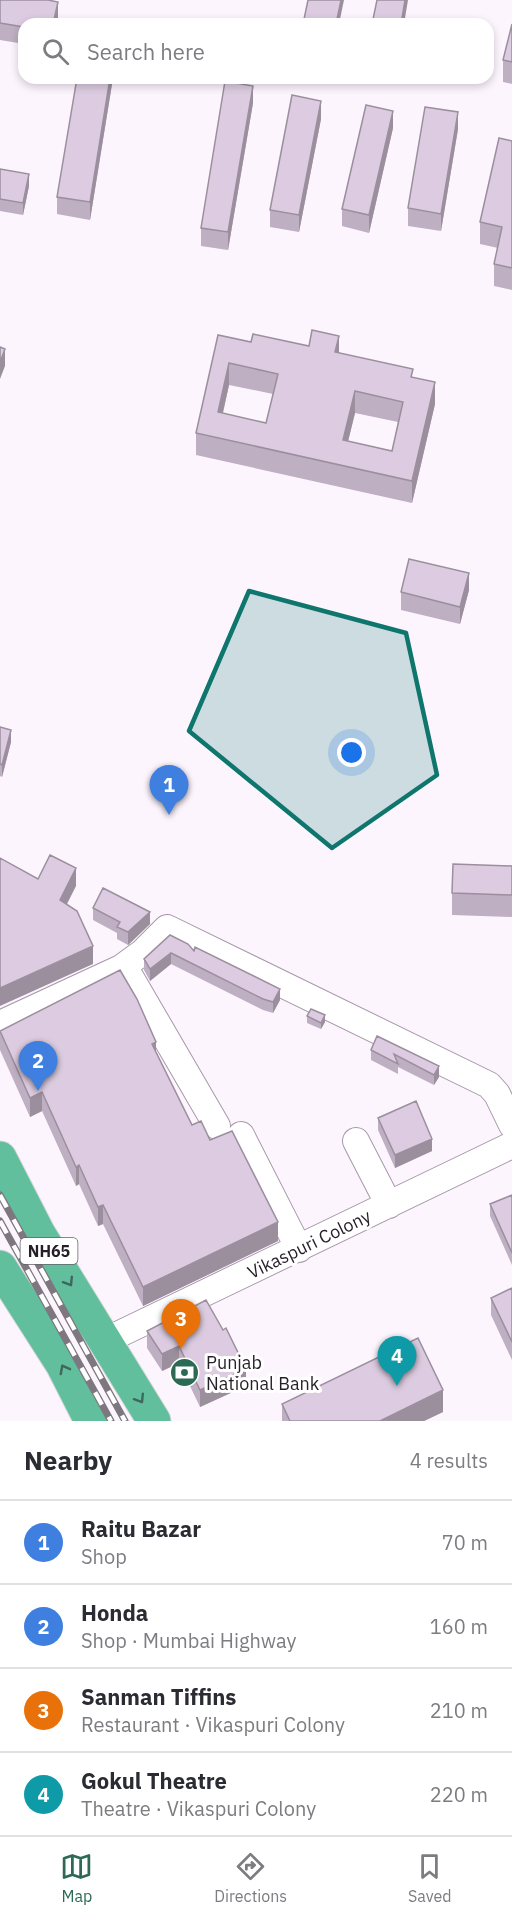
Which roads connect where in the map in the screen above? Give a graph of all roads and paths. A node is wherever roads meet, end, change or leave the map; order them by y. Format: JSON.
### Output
{"nodes":[{"id":1,"x":121,"y":968,"type":"junction"},
{"id":2,"x":0,"y":1024,"type":"edge"},
{"id":3,"x":512,"y":1125,"type":"edge"},
{"id":4,"x":217,"y":1126,"type":"dead end"},
{"id":5,"x":241,"y":1135,"type":"dead end"},
{"id":6,"x":356,"y":1141,"type":"dead end"},
{"id":7,"x":512,"y":1145,"type":"edge"},
{"id":8,"x":0,"y":1158,"type":"edge"},
{"id":9,"x":388,"y":1205,"type":"junction"},
{"id":10,"x":39,"y":1234,"type":"junction"},
{"id":11,"x":299,"y":1249,"type":"junction"},
{"id":12,"x":0,"y":1256,"type":"edge"},
{"id":13,"x":0,"y":1267,"type":"edge"},
{"id":14,"x":105,"y":1341,"type":"junction"},
{"id":15,"x":91,"y":1421,"type":"edge"},
{"id":16,"x":154,"y":1421,"type":"edge"}],
"edges":[{"from":1,"to":2,"type":"street"},
{"from":1,"to":3,"type":"street"},
{"from":1,"to":4,"type":"street"},
{"from":5,"to":11,"type":"street"},
{"from":6,"to":9,"type":"street"},
{"from":7,"to":9,"type":"street","name":"Vikaspuri Colony"},
{"from":8,"to":10,"type":"highway","number":"NH65"},
{"from":9,"to":11,"type":"street","name":"Vikaspuri Colony"},
{"from":10,"to":12,"type":"highway"},
{"from":10,"to":14,"type":"highway","number":"NH65","one_way":true},
{"from":11,"to":14,"type":"street","name":"Vikaspuri Colony"},
{"from":15,"to":13,"type":"highway","number":"NH65","one_way":true},
{"from":14,"to":16,"type":"highway","number":"NH65","one_way":true}]}
